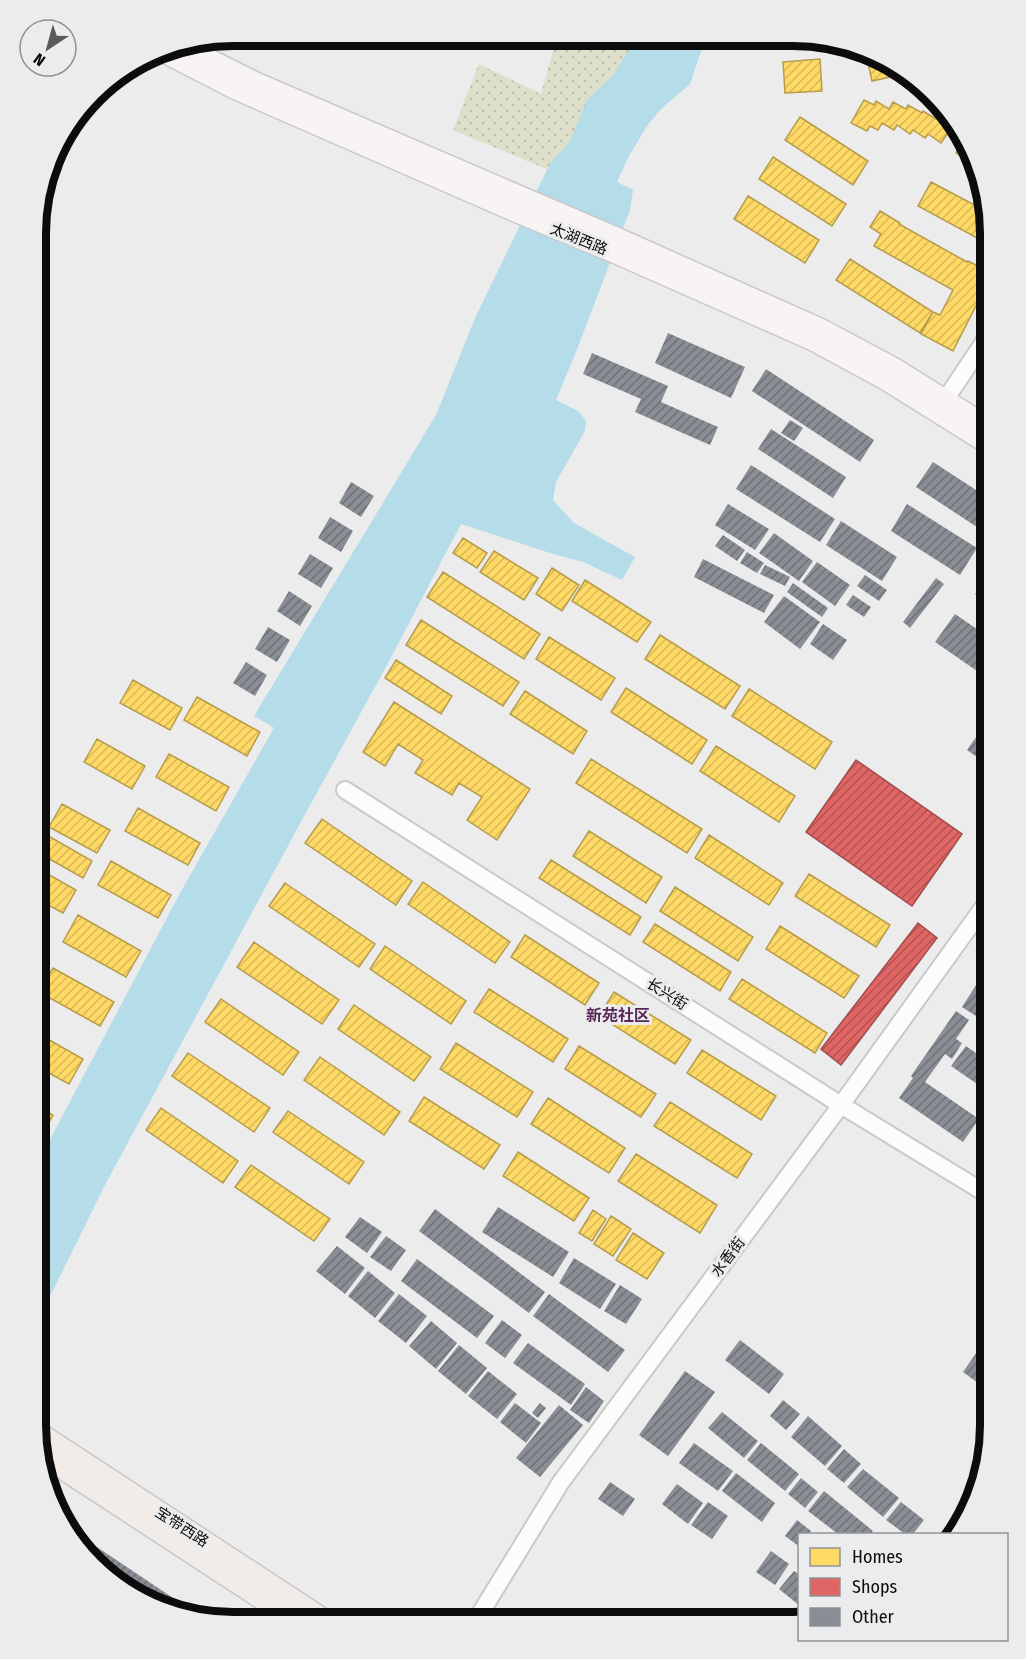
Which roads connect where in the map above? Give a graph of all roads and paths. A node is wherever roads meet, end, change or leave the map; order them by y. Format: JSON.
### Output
{"nodes":[{"id":1,"x":194,"y":51,"type":"edge"},
{"id":2,"x":172,"y":58,"type":"edge"},
{"id":3,"x":519,"y":205,"type":"junction"},
{"id":4,"x":980,"y":348,"type":"edge"},
{"id":5,"x":942,"y":405,"type":"junction"},
{"id":6,"x":980,"y":422,"type":"edge"},
{"id":7,"x":980,"y":437,"type":"edge"},
{"id":8,"x":345,"y":790,"type":"dead end"},
{"id":9,"x":979,"y":913,"type":"edge"},
{"id":10,"x":841,"y":1105,"type":"junction"},
{"id":11,"x":979,"y":1189,"type":"edge"},
{"id":12,"x":47,"y":1439,"type":"edge"},
{"id":13,"x":50,"y":1460,"type":"edge"},
{"id":14,"x":283,"y":1612,"type":"edge"},
{"id":15,"x":312,"y":1612,"type":"edge"},
{"id":16,"x":481,"y":1612,"type":"edge"}],
"edges":[{"from":1,"to":3,"type":"main road","name":"太湖西路"},
{"from":2,"to":3,"type":"main road","name":"太湖西路"},
{"from":3,"to":5,"type":"main road","name":"太湖西路"},
{"from":4,"to":5,"type":"street"},
{"from":5,"to":6,"type":"main road","name":"太湖西路"},
{"from":5,"to":7,"type":"main road","name":"太湖西路"},
{"from":8,"to":10,"type":"street","name":"长兴街"},
{"from":9,"to":10,"type":"street","name":"水香街"},
{"from":10,"to":11,"type":"street","name":"长兴街"},
{"from":10,"to":16,"type":"street","name":"水香街"},
{"from":12,"to":15,"type":"main road","name":"宝带西路"},
{"from":13,"to":14,"type":"main road","name":"宝带西路"}]}
